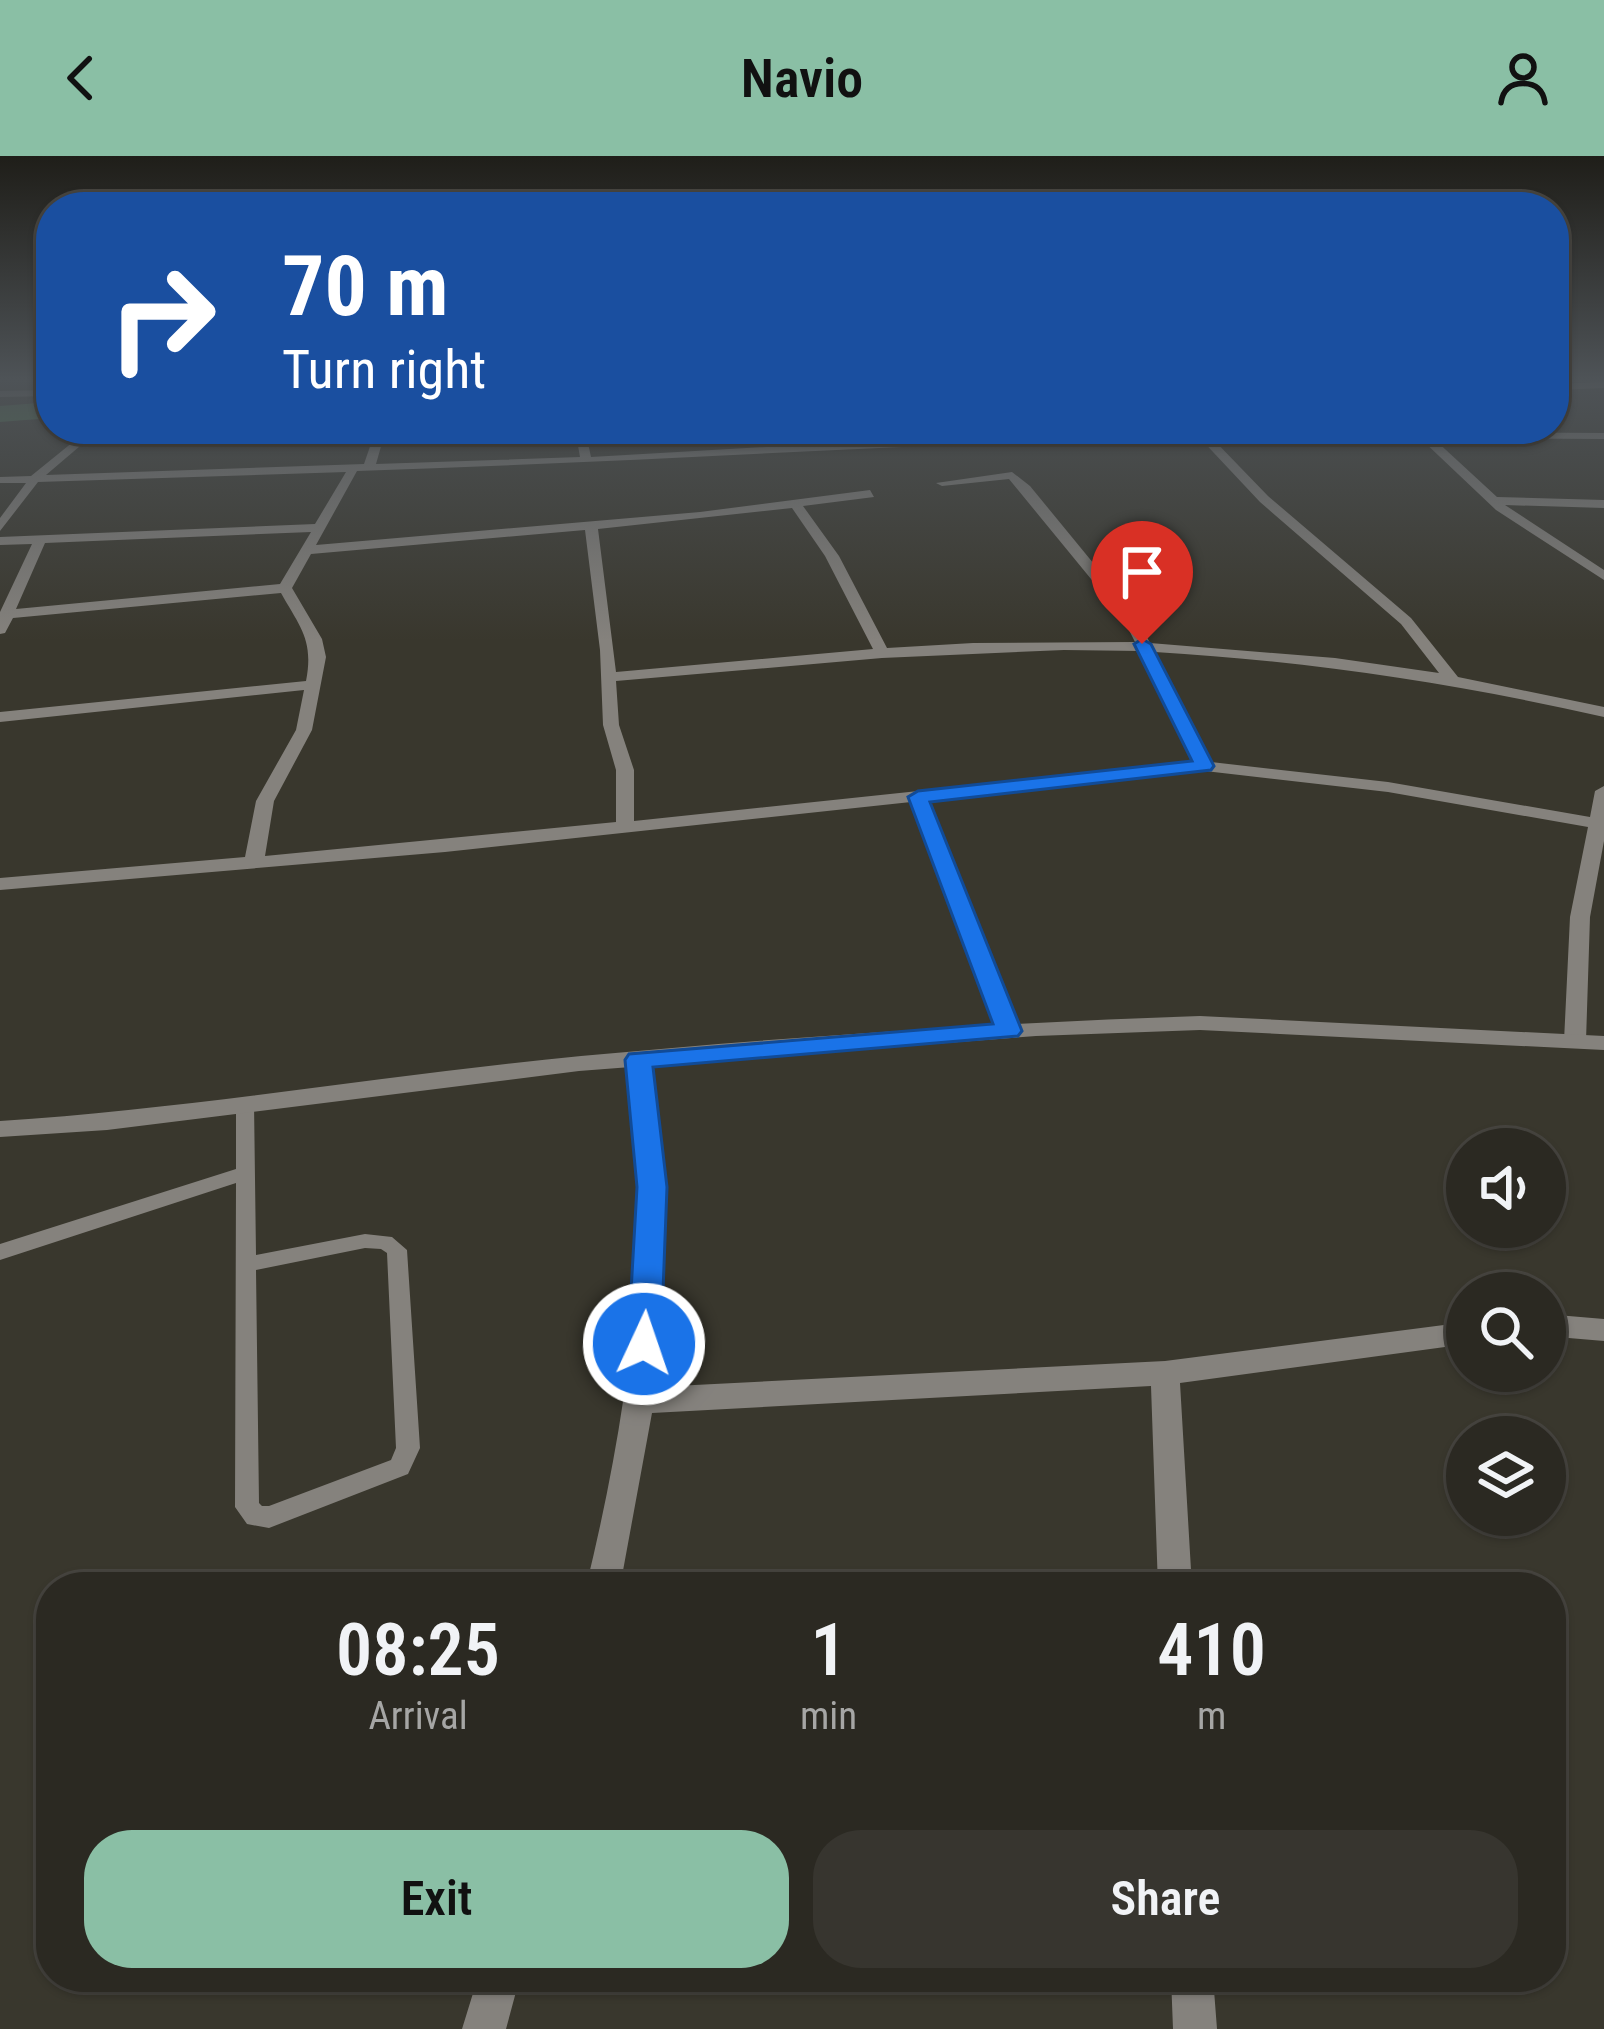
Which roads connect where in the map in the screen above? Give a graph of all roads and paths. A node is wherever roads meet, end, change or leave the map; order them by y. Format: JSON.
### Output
{"nodes":[{"id":1,"x":49,"y":466,"type":"edge"},
{"id":2,"x":426,"y":466,"type":"edge"},
{"id":3,"x":1233,"y":466,"type":"edge"},
{"id":4,"x":1457,"y":466,"type":"edge"},
{"id":5,"x":361,"y":469,"type":"junction"},
{"id":6,"x":35,"y":478,"type":"junction"},
{"id":7,"x":0,"y":480,"type":"edge"},
{"id":8,"x":942,"y":483,"type":"dead end"},
{"id":9,"x":870,"y":494,"type":"dead end"},
{"id":10,"x":1494,"y":501,"type":"junction"},
{"id":11,"x":1604,"y":504,"type":"edge"},
{"id":12,"x":797,"y":506,"type":"junction"},
{"id":13,"x":591,"y":526,"type":"junction"},
{"id":14,"x":0,"y":527,"type":"edge"},
{"id":15,"x":319,"y":528,"type":"junction"},
{"id":16,"x":0,"y":541,"type":"edge"},
{"id":17,"x":39,"y":542,"type":"junction"},
{"id":18,"x":308,"y":550,"type":"junction"},
{"id":19,"x":1599,"y":570,"type":"edge"},
{"id":20,"x":285,"y":588,"type":"junction"},
{"id":21,"x":3,"y":622,"type":"edge"},
{"id":22,"x":1142,"y":644,"type":"junction"},
{"id":23,"x":882,"y":653,"type":"junction"},
{"id":24,"x":610,"y":677,"type":"junction"},
{"id":25,"x":1452,"y":679,"type":"junction"},
{"id":26,"x":310,"y":685,"type":"junction"},
{"id":27,"x":1604,"y":712,"type":"edge"},
{"id":28,"x":0,"y":716,"type":"edge"},
{"id":29,"x":1204,"y":766,"type":"junction"},
{"id":30,"x":1604,"y":791,"type":"edge"},
{"id":31,"x":918,"y":797,"type":"junction"},
{"id":32,"x":1594,"y":824,"type":"junction"},
{"id":33,"x":625,"y":827,"type":"junction"},
{"id":34,"x":254,"y":862,"type":"junction"},
{"id":35,"x":0,"y":884,"type":"edge"},
{"id":36,"x":1009,"y":1031,"type":"junction"},
{"id":37,"x":1575,"y":1041,"type":"junction"},
{"id":38,"x":1604,"y":1043,"type":"edge"},
{"id":39,"x":639,"y":1060,"type":"junction"},
{"id":40,"x":244,"y":1103,"type":"junction"},
{"id":41,"x":0,"y":1129,"type":"edge"},
{"id":42,"x":245,"y":1173,"type":"junction"},
{"id":43,"x":0,"y":1252,"type":"edge"},
{"id":44,"x":245,"y":1264,"type":"junction"},
{"id":45,"x":1566,"y":1327,"type":"edge"},
{"id":46,"x":1604,"y":1330,"type":"edge"},
{"id":47,"x":1446,"y":1336,"type":"edge"},
{"id":48,"x":1165,"y":1373,"type":"junction"},
{"id":49,"x":636,"y":1401,"type":"junction"},
{"id":50,"x":607,"y":1572,"type":"edge"},
{"id":51,"x":1173,"y":1572,"type":"edge"},
{"id":52,"x":495,"y":1992,"type":"edge"},
{"id":53,"x":1193,"y":1992,"type":"edge"},
{"id":54,"x":484,"y":2029,"type":"edge"},
{"id":55,"x":1195,"y":2029,"type":"edge"}],
"edges":[{"from":1,"to":6,"type":"street"},
{"from":2,"to":5,"type":"street"},
{"from":3,"to":25,"type":"street"},
{"from":4,"to":10,"type":"street"},
{"from":5,"to":6,"type":"street"},
{"from":5,"to":15,"type":"street"},
{"from":6,"to":7,"type":"street"},
{"from":6,"to":14,"type":"street"},
{"from":8,"to":22,"type":"street"},
{"from":9,"to":12,"type":"street"},
{"from":10,"to":11,"type":"street"},
{"from":10,"to":19,"type":"street"},
{"from":12,"to":13,"type":"street"},
{"from":12,"to":23,"type":"street"},
{"from":13,"to":18,"type":"street"},
{"from":13,"to":24,"type":"street"},
{"from":15,"to":17,"type":"street"},
{"from":15,"to":18,"type":"street"},
{"from":16,"to":17,"type":"street"},
{"from":17,"to":21,"type":"street"},
{"from":18,"to":20,"type":"street"},
{"from":20,"to":21,"type":"street"},
{"from":20,"to":26,"type":"street"},
{"from":22,"to":23,"type":"street"},
{"from":22,"to":25,"type":"street"},
{"from":22,"to":29,"type":"street"},
{"from":23,"to":24,"type":"street"},
{"from":24,"to":33,"type":"street"},
{"from":25,"to":27,"type":"street"},
{"from":26,"to":28,"type":"street"},
{"from":26,"to":34,"type":"street"},
{"from":29,"to":31,"type":"street"},
{"from":29,"to":32,"type":"street"},
{"from":30,"to":32,"type":"street"},
{"from":31,"to":33,"type":"street"},
{"from":31,"to":36,"type":"street"},
{"from":32,"to":37,"type":"street"},
{"from":33,"to":34,"type":"street"},
{"from":34,"to":35,"type":"street"},
{"from":36,"to":37,"type":"street"},
{"from":36,"to":39,"type":"street"},
{"from":37,"to":38,"type":"street"},
{"from":39,"to":40,"type":"street"},
{"from":39,"to":49,"type":"street"},
{"from":40,"to":41,"type":"street"},
{"from":40,"to":42,"type":"lane"},
{"from":42,"to":43,"type":"lane"},
{"from":42,"to":44,"type":"lane"},
{"from":44,"to":44,"type":"lane"},
{"from":45,"to":46,"type":"street"},
{"from":47,"to":48,"type":"street"},
{"from":48,"to":49,"type":"street"},
{"from":48,"to":51,"type":"street"},
{"from":49,"to":50,"type":"street"},
{"from":52,"to":54,"type":"street"},
{"from":53,"to":55,"type":"street"}]}
